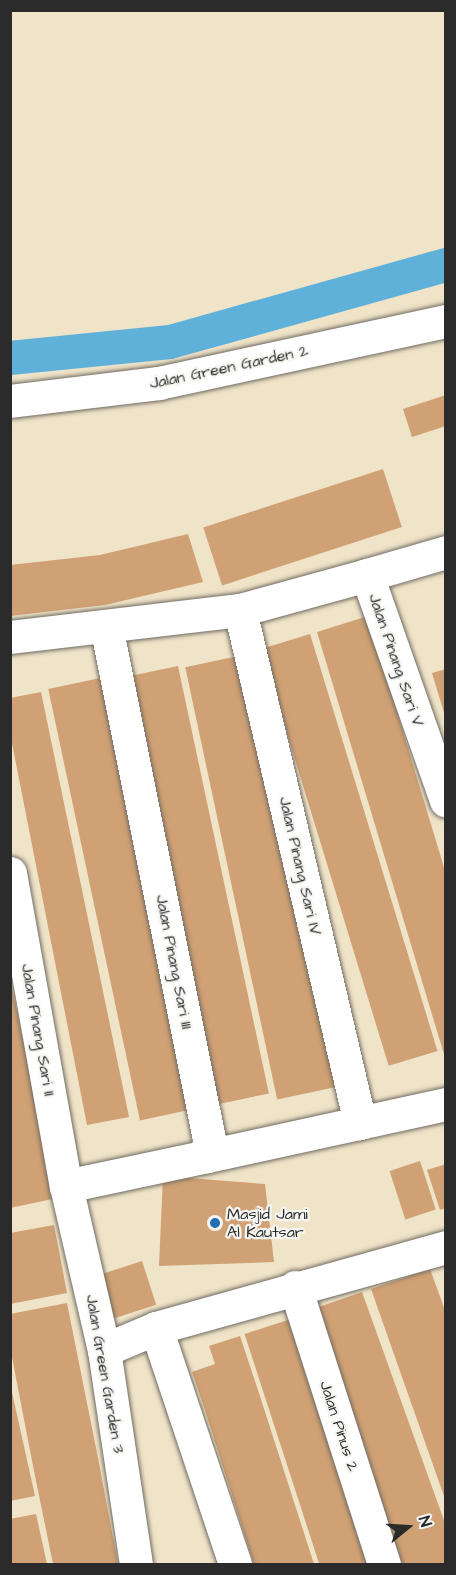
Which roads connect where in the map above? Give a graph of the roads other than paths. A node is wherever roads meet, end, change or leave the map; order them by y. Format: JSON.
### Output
{"nodes":[{"id":1,"x":446,"y":321,"type":"edge"},
{"id":2,"x":10,"y":401,"type":"edge"},
{"id":3,"x":446,"y":552,"type":"edge"},
{"id":4,"x":367,"y":575,"type":"junction"},
{"id":5,"x":240,"y":610,"type":"junction"},
{"id":6,"x":106,"y":626,"type":"junction"},
{"id":7,"x":10,"y":637,"type":"edge"},
{"id":8,"x":446,"y":801,"type":"edge"},
{"id":9,"x":10,"y":873,"type":"edge"},
{"id":10,"x":446,"y":1104,"type":"edge"},
{"id":11,"x":360,"y":1123,"type":"junction"},
{"id":12,"x":207,"y":1156,"type":"junction"},
{"id":13,"x":66,"y":1186,"type":"junction"},
{"id":14,"x":443,"y":1256,"type":"edge"},
{"id":15,"x":295,"y":1287,"type":"junction"},
{"id":16,"x":156,"y":1328,"type":"junction"},
{"id":17,"x":104,"y":1350,"type":"junction"},
{"id":18,"x":136,"y":1564,"type":"edge"},
{"id":19,"x":235,"y":1564,"type":"edge"},
{"id":20,"x":384,"y":1564,"type":"edge"}],
"edges":[{"from":1,"to":2,"type":"street","name":"Jalan Green Garden 2"},
{"from":3,"to":4,"type":"street"},
{"from":4,"to":5,"type":"street","name":"Jalan Pinang Sari V"},
{"from":4,"to":8,"type":"street","name":"Jalan Pinang Sari V"},
{"from":5,"to":6,"type":"street"},
{"from":5,"to":11,"type":"street","name":"Jalan Pinang Sari IV"},
{"from":6,"to":7,"type":"street"},
{"from":6,"to":12,"type":"street","name":"Jalan Pinang Sari III"},
{"from":9,"to":13,"type":"street","name":"Jalan Pinang Sari II"},
{"from":10,"to":11,"type":"street"},
{"from":11,"to":12,"type":"street"},
{"from":12,"to":13,"type":"street"},
{"from":13,"to":17,"type":"street","name":"Jalan Green Garden 3"},
{"from":14,"to":15,"type":"street"},
{"from":15,"to":16,"type":"street"},
{"from":15,"to":20,"type":"street","name":"Jalan Pinus 2"},
{"from":16,"to":17,"type":"street"},
{"from":16,"to":19,"type":"street"},
{"from":17,"to":18,"type":"street","name":"Jalan Green Garden 3"}]}
